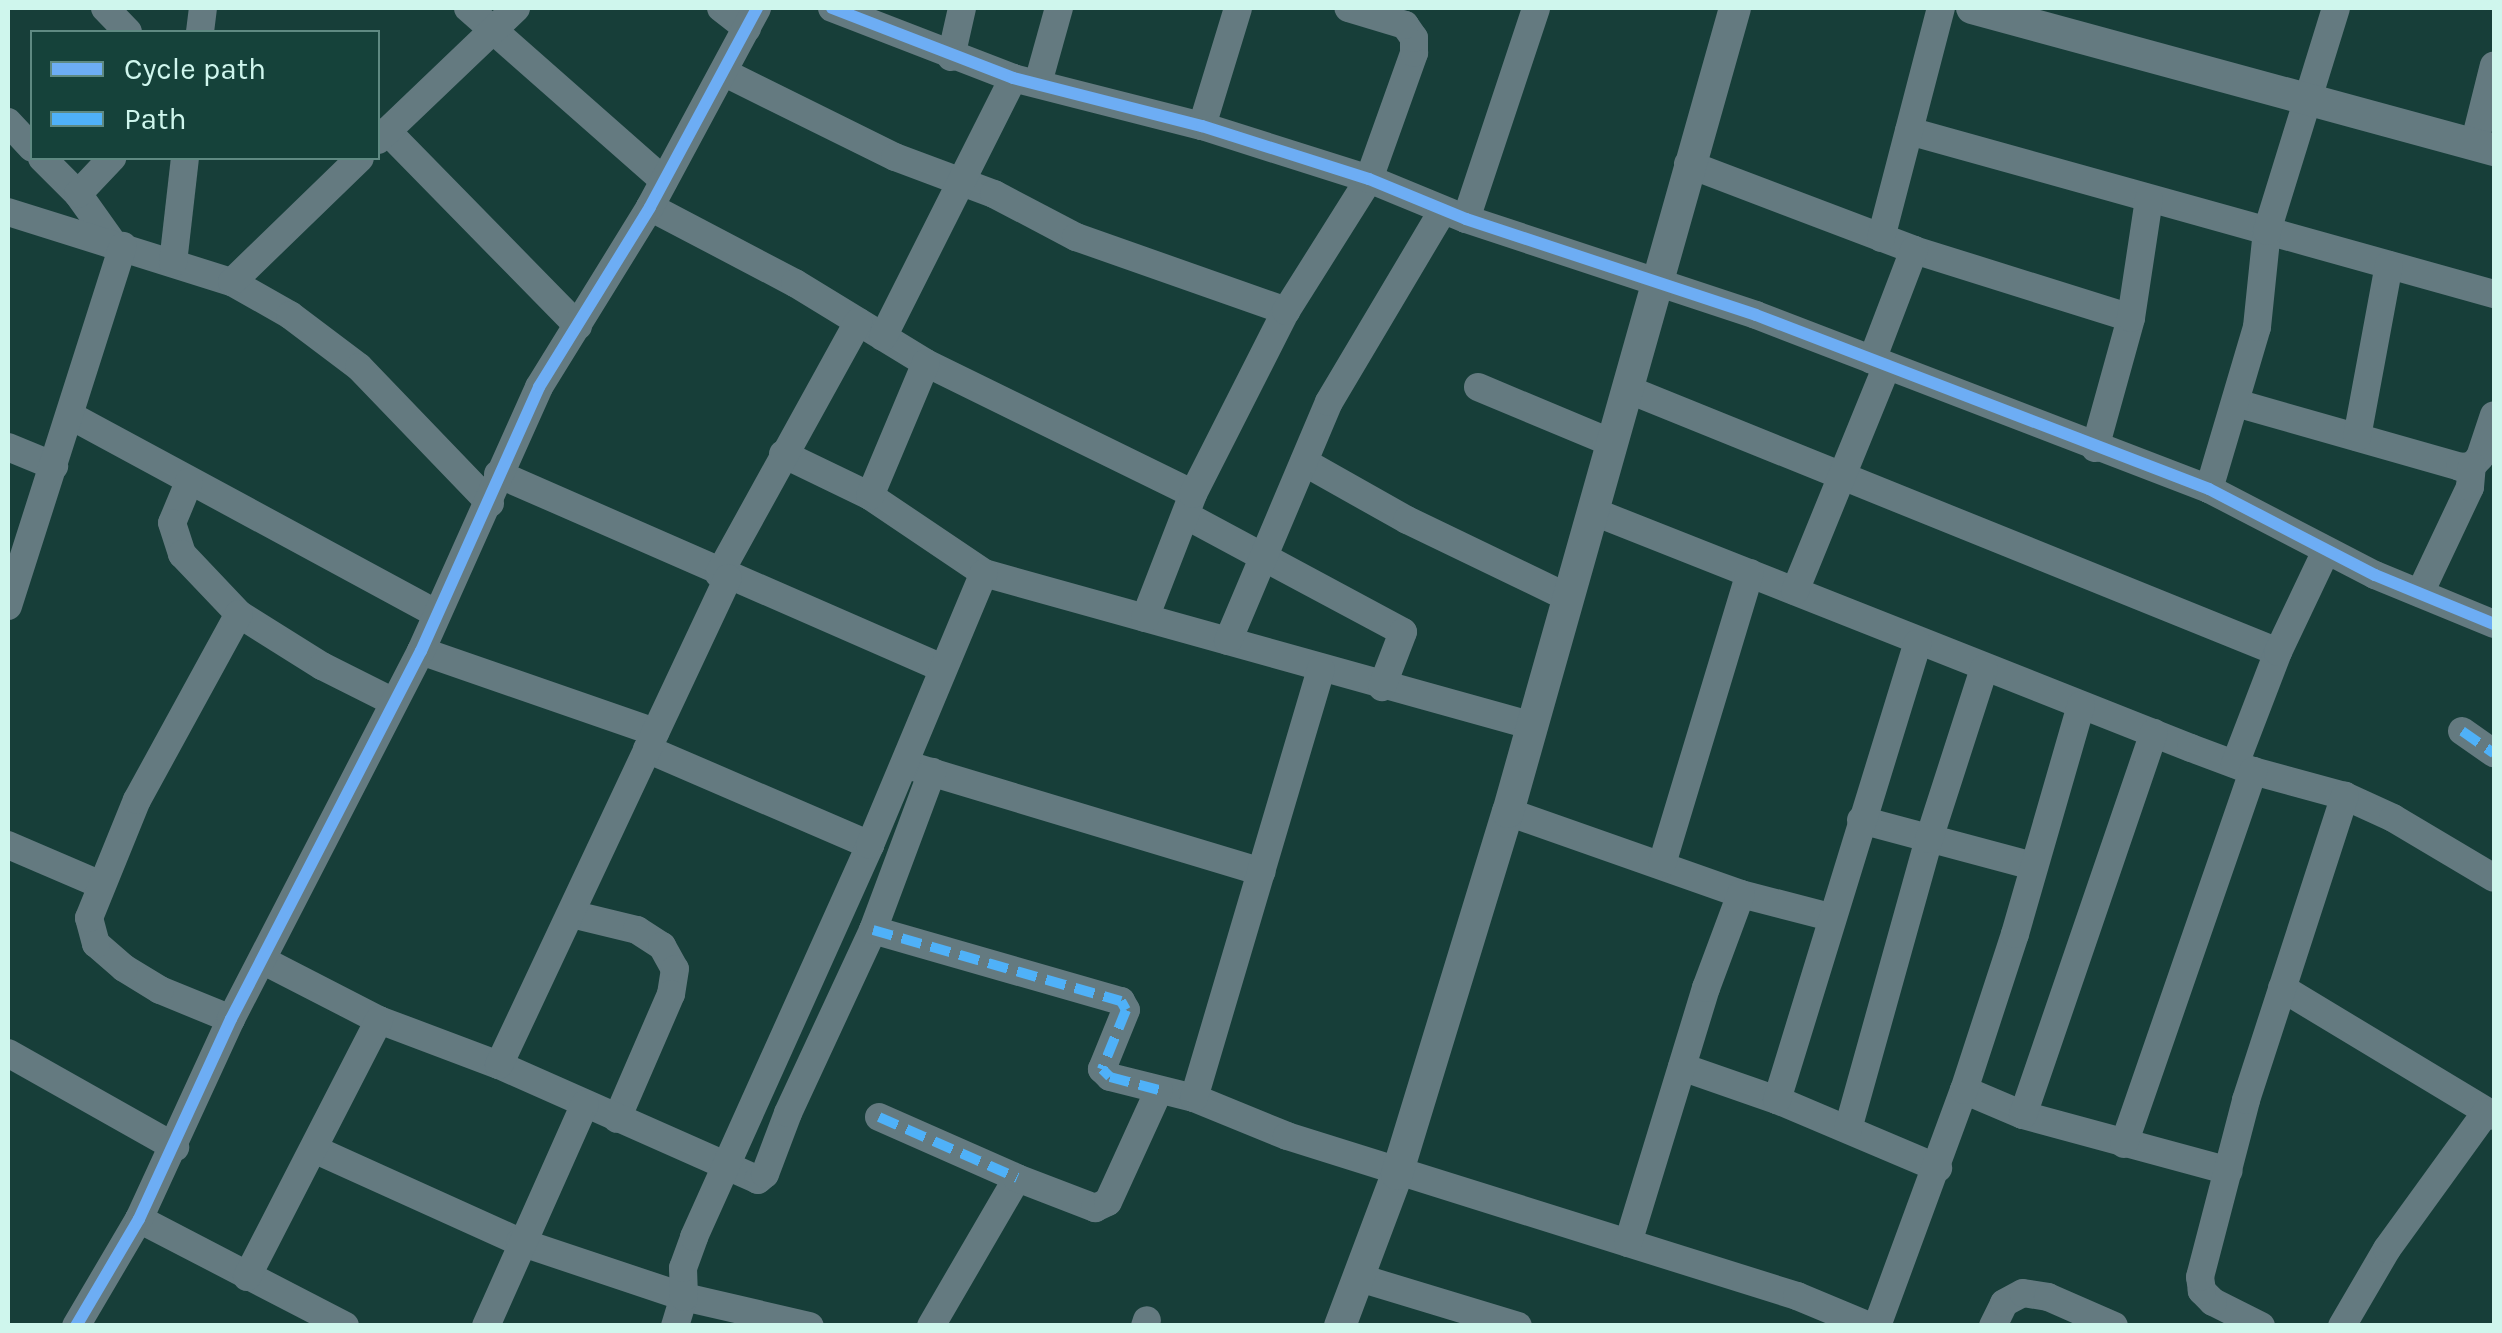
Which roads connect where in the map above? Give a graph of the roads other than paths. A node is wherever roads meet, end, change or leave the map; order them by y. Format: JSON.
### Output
{"nodes":[{"id":1,"x":105,"y":8,"type":"edge"},
{"id":2,"x":468,"y":8,"type":"edge"},
{"id":3,"x":516,"y":8,"type":"edge"},
{"id":4,"x":722,"y":8,"type":"edge"},
{"id":5,"x":832,"y":8,"type":"edge"},
{"id":6,"x":962,"y":8,"type":"edge"},
{"id":7,"x":1060,"y":8,"type":"edge"},
{"id":8,"x":1238,"y":8,"type":"edge"},
{"id":9,"x":1348,"y":8,"type":"edge"},
{"id":10,"x":1536,"y":8,"type":"edge"},
{"id":11,"x":1734,"y":8,"type":"edge"},
{"id":12,"x":1941,"y":8,"type":"edge"},
{"id":13,"x":1972,"y":8,"type":"edge"},
{"id":14,"x":2336,"y":8,"type":"edge"},
{"id":15,"x":752,"y":18,"type":"edge"},
{"id":16,"x":492,"y":29,"type":"junction"},
{"id":17,"x":126,"y":30,"type":"edge"},
{"id":18,"x":950,"y":57,"type":"junction"},
{"id":19,"x":2494,"y":65,"type":"edge"},
{"id":20,"x":725,"y":73,"type":"junction"},
{"id":21,"x":1026,"y":81,"type":"junction"},
{"id":22,"x":2309,"y":103,"type":"junction"},
{"id":23,"x":8,"y":122,"type":"edge"},
{"id":24,"x":1202,"y":126,"type":"junction"},
{"id":25,"x":1909,"y":131,"type":"junction"},
{"id":26,"x":382,"y":135,"type":"edge"},
{"id":27,"x":30,"y":146,"type":"edge"},
{"id":28,"x":2484,"y":148,"type":"edge"},
{"id":29,"x":44,"y":160,"type":"edge"},
{"id":30,"x":110,"y":160,"type":"edge"},
{"id":31,"x":185,"y":160,"type":"edge"},
{"id":32,"x":358,"y":160,"type":"edge"},
{"id":33,"x":1688,"y":164,"type":"junction"},
{"id":34,"x":1369,"y":179,"type":"junction"},
{"id":35,"x":664,"y":180,"type":"junction"},
{"id":36,"x":965,"y":181,"type":"junction"},
{"id":37,"x":78,"y":194,"type":"junction"},
{"id":38,"x":2148,"y":199,"type":"junction"},
{"id":39,"x":650,"y":207,"type":"junction"},
{"id":40,"x":8,"y":212,"type":"edge"},
{"id":41,"x":1454,"y":215,"type":"junction"},
{"id":42,"x":2267,"y":231,"type":"junction"},
{"id":43,"x":1881,"y":238,"type":"junction"},
{"id":44,"x":118,"y":245,"type":"junction"},
{"id":45,"x":1914,"y":250,"type":"junction"},
{"id":46,"x":173,"y":263,"type":"junction"},
{"id":47,"x":2389,"y":265,"type":"junction"},
{"id":48,"x":1656,"y":279,"type":"junction"},
{"id":49,"x":232,"y":282,"type":"junction"},
{"id":50,"x":2494,"y":294,"type":"edge"},
{"id":51,"x":1286,"y":311,"type":"junction"},
{"id":52,"x":2131,"y":318,"type":"junction"},
{"id":53,"x":858,"y":322,"type":"junction"},
{"id":54,"x":578,"y":326,"type":"junction"},
{"id":55,"x":883,"y":337,"type":"junction"},
{"id":56,"x":926,"y":363,"type":"junction"},
{"id":57,"x":1879,"y":363,"type":"junction"},
{"id":58,"x":1478,"y":388,"type":"dead end"},
{"id":59,"x":1627,"y":388,"type":"junction"},
{"id":60,"x":2236,"y":403,"type":"junction"},
{"id":61,"x":2494,"y":415,"type":"edge"},
{"id":62,"x":71,"y":416,"type":"junction"},
{"id":63,"x":2357,"y":437,"type":"junction"},
{"id":64,"x":1612,"y":443,"type":"junction"},
{"id":65,"x":8,"y":447,"type":"edge"},
{"id":66,"x":2095,"y":448,"type":"junction"},
{"id":67,"x":782,"y":454,"type":"junction"},
{"id":68,"x":1304,"y":462,"type":"junction"},
{"id":69,"x":54,"y":466,"type":"junction"},
{"id":70,"x":498,"y":474,"type":"junction"},
{"id":71,"x":1841,"y":476,"type":"junction"},
{"id":72,"x":188,"y":482,"type":"junction"},
{"id":73,"x":2479,"y":483,"type":"edge"},
{"id":74,"x":2209,"y":489,"type":"junction"},
{"id":75,"x":870,"y":496,"type":"junction"},
{"id":76,"x":490,"y":503,"type":"junction"},
{"id":77,"x":1190,"y":505,"type":"junction"},
{"id":78,"x":1592,"y":510,"type":"junction"},
{"id":79,"x":2326,"y":551,"type":"junction"},
{"id":80,"x":1261,"y":554,"type":"junction"},
{"id":81,"x":1750,"y":572,"type":"junction"},
{"id":82,"x":984,"y":573,"type":"junction"},
{"id":83,"x":723,"y":576,"type":"junction"},
{"id":84,"x":1795,"y":591,"type":"junction"},
{"id":85,"x":2420,"y":593,"type":"junction"},
{"id":86,"x":1569,"y":598,"type":"junction"},
{"id":87,"x":8,"y":606,"type":"edge"},
{"id":88,"x":239,"y":614,"type":"junction"},
{"id":89,"x":438,"y":614,"type":"junction"},
{"id":90,"x":1146,"y":618,"type":"junction"},
{"id":91,"x":2494,"y":624,"type":"edge"},
{"id":92,"x":1228,"y":640,"type":"junction"},
{"id":93,"x":1918,"y":643,"type":"junction"},
{"id":94,"x":421,"y":652,"type":"junction"},
{"id":95,"x":2278,"y":652,"type":"junction"},
{"id":96,"x":942,"y":668,"type":"junction"},
{"id":97,"x":1984,"y":669,"type":"junction"},
{"id":98,"x":1320,"y":670,"type":"junction"},
{"id":99,"x":1382,"y":687,"type":"junction"},
{"id":100,"x":392,"y":702,"type":"junction"},
{"id":101,"x":2081,"y":706,"type":"junction"},
{"id":102,"x":1533,"y":726,"type":"junction"},
{"id":103,"x":2462,"y":730,"type":"dead end"},
{"id":104,"x":2154,"y":733,"type":"junction"},
{"id":105,"x":651,"y":740,"type":"junction"},
{"id":106,"x":2494,"y":753,"type":"edge"},
{"id":107,"x":905,"y":764,"type":"junction"},
{"id":108,"x":2244,"y":768,"type":"junction"},
{"id":109,"x":932,"y":772,"type":"junction"},
{"id":110,"x":2345,"y":796,"type":"junction"},
{"id":111,"x":1508,"y":812,"type":"junction"},
{"id":112,"x":1861,"y":820,"type":"junction"},
{"id":113,"x":1929,"y":839,"type":"junction"},
{"id":114,"x":870,"y":845,"type":"junction"},
{"id":115,"x":8,"y":846,"type":"edge"},
{"id":116,"x":1662,"y":864,"type":"junction"},
{"id":117,"x":2033,"y":866,"type":"junction"},
{"id":118,"x":1262,"y":872,"type":"junction"},
{"id":119,"x":2494,"y":878,"type":"edge"},
{"id":120,"x":99,"y":884,"type":"junction"},
{"id":121,"x":1742,"y":894,"type":"junction"},
{"id":122,"x":571,"y":914,"type":"junction"},
{"id":123,"x":1830,"y":918,"type":"junction"},
{"id":124,"x":874,"y":930,"type":"junction"},
{"id":125,"x":264,"y":961,"type":"junction"},
{"id":126,"x":2282,"y":988,"type":"junction"},
{"id":127,"x":231,"y":1019,"type":"junction"},
{"id":128,"x":379,"y":1020,"type":"junction"},
{"id":129,"x":8,"y":1053,"type":"edge"},
{"id":130,"x":499,"y":1065,"type":"junction"},
{"id":131,"x":1682,"y":1067,"type":"junction"},
{"id":132,"x":1159,"y":1090,"type":"junction"},
{"id":133,"x":1964,"y":1090,"type":"junction"},
{"id":134,"x":1194,"y":1098,"type":"junction"},
{"id":135,"x":1776,"y":1100,"type":"junction"},
{"id":136,"x":585,"y":1104,"type":"junction"},
{"id":137,"x":2490,"y":1114,"type":"edge"},
{"id":138,"x":2024,"y":1115,"type":"junction"},
{"id":139,"x":880,"y":1116,"type":"dead end"},
{"id":140,"x":617,"y":1119,"type":"junction"},
{"id":141,"x":1848,"y":1129,"type":"junction"},
{"id":142,"x":2124,"y":1144,"type":"junction"},
{"id":143,"x":175,"y":1147,"type":"junction"},
{"id":144,"x":316,"y":1150,"type":"junction"},
{"id":145,"x":724,"y":1164,"type":"junction"},
{"id":146,"x":1938,"y":1168,"type":"junction"},
{"id":147,"x":2229,"y":1171,"type":"junction"},
{"id":148,"x":1398,"y":1174,"type":"junction"},
{"id":149,"x":1018,"y":1178,"type":"junction"},
{"id":150,"x":139,"y":1219,"type":"junction"},
{"id":151,"x":520,"y":1242,"type":"junction"},
{"id":152,"x":1628,"y":1243,"type":"junction"},
{"id":153,"x":247,"y":1277,"type":"junction"},
{"id":154,"x":1360,"y":1278,"type":"junction"},
{"id":155,"x":684,"y":1297,"type":"junction"},
{"id":156,"x":328,"y":1322,"type":"edge"},
{"id":157,"x":76,"y":1326,"type":"edge"},
{"id":158,"x":486,"y":1326,"type":"edge"},
{"id":159,"x":675,"y":1326,"type":"edge"},
{"id":160,"x":810,"y":1326,"type":"edge"},
{"id":161,"x":931,"y":1326,"type":"edge"},
{"id":162,"x":1340,"y":1326,"type":"edge"},
{"id":163,"x":1518,"y":1326,"type":"edge"},
{"id":164,"x":1873,"y":1326,"type":"edge"},
{"id":165,"x":1992,"y":1326,"type":"edge"},
{"id":166,"x":2114,"y":1326,"type":"edge"},
{"id":167,"x":2261,"y":1326,"type":"edge"},
{"id":168,"x":2342,"y":1326,"type":"edge"}],
"edges":[{"from":1,"to":17,"type":"street"},
{"from":2,"to":16,"type":"street"},
{"from":3,"to":16,"type":"street"},
{"from":4,"to":15,"type":"street"},
{"from":5,"to":18,"type":"street"},
{"from":6,"to":18,"type":"street"},
{"from":7,"to":21,"type":"street"},
{"from":8,"to":24,"type":"street"},
{"from":9,"to":34,"type":"street"},
{"from":10,"to":41,"type":"street"},
{"from":11,"to":33,"type":"street"},
{"from":12,"to":25,"type":"street"},
{"from":13,"to":22,"type":"street"},
{"from":14,"to":22,"type":"street"},
{"from":15,"to":20,"type":"street"},
{"from":16,"to":26,"type":"street"},
{"from":16,"to":35,"type":"street"},
{"from":18,"to":21,"type":"street"},
{"from":19,"to":28,"type":"street"},
{"from":20,"to":35,"type":"street"},
{"from":20,"to":36,"type":"street"},
{"from":21,"to":24,"type":"street"},
{"from":21,"to":36,"type":"street"},
{"from":22,"to":28,"type":"street"},
{"from":22,"to":42,"type":"street"},
{"from":23,"to":27,"type":"street"},
{"from":24,"to":34,"type":"street"},
{"from":25,"to":38,"type":"street"},
{"from":25,"to":43,"type":"street"},
{"from":26,"to":54,"type":"street"},
{"from":29,"to":37,"type":"street"},
{"from":30,"to":37,"type":"street"},
{"from":31,"to":46,"type":"street"},
{"from":32,"to":49,"type":"street"},
{"from":33,"to":43,"type":"street"},
{"from":33,"to":48,"type":"street"},
{"from":34,"to":41,"type":"street"},
{"from":34,"to":51,"type":"street"},
{"from":35,"to":39,"type":"street"},
{"from":36,"to":51,"type":"street"},
{"from":36,"to":55,"type":"street"},
{"from":37,"to":44,"type":"street"},
{"from":38,"to":42,"type":"street"},
{"from":38,"to":52,"type":"street"},
{"from":39,"to":53,"type":"street"},
{"from":39,"to":54,"type":"street"},
{"from":40,"to":44,"type":"street"},
{"from":41,"to":48,"type":"street"},
{"from":41,"to":68,"type":"street"},
{"from":42,"to":47,"type":"street"},
{"from":42,"to":60,"type":"street"},
{"from":43,"to":45,"type":"street"},
{"from":44,"to":46,"type":"street"},
{"from":44,"to":62,"type":"street"},
{"from":45,"to":52,"type":"street"},
{"from":45,"to":57,"type":"street"},
{"from":46,"to":49,"type":"street"},
{"from":47,"to":50,"type":"street"},
{"from":47,"to":63,"type":"street"},
{"from":48,"to":57,"type":"street"},
{"from":48,"to":59,"type":"street"},
{"from":49,"to":76,"type":"street"},
{"from":51,"to":77,"type":"street"},
{"from":52,"to":66,"type":"street"},
{"from":53,"to":55,"type":"street"},
{"from":53,"to":67,"type":"street"},
{"from":54,"to":70,"type":"street"},
{"from":55,"to":56,"type":"street"},
{"from":56,"to":75,"type":"street"},
{"from":56,"to":77,"type":"street"},
{"from":57,"to":66,"type":"street"},
{"from":57,"to":71,"type":"street"},
{"from":58,"to":64,"type":"street"},
{"from":59,"to":64,"type":"street"},
{"from":59,"to":71,"type":"street"},
{"from":60,"to":63,"type":"street"},
{"from":60,"to":74,"type":"street"},
{"from":61,"to":73,"type":"street"},
{"from":62,"to":69,"type":"street"},
{"from":62,"to":72,"type":"street"},
{"from":63,"to":73,"type":"street"},
{"from":64,"to":78,"type":"street"},
{"from":65,"to":69,"type":"street"},
{"from":66,"to":74,"type":"street"},
{"from":67,"to":75,"type":"street"},
{"from":67,"to":83,"type":"street"},
{"from":68,"to":80,"type":"street"},
{"from":68,"to":86,"type":"street"},
{"from":69,"to":87,"type":"street"},
{"from":70,"to":76,"type":"street"},
{"from":70,"to":83,"type":"street"},
{"from":71,"to":84,"type":"street"},
{"from":71,"to":95,"type":"street"},
{"from":72,"to":88,"type":"street"},
{"from":72,"to":89,"type":"street"},
{"from":73,"to":85,"type":"street"},
{"from":74,"to":79,"type":"street"},
{"from":75,"to":82,"type":"street"},
{"from":76,"to":89,"type":"street"},
{"from":77,"to":80,"type":"street"},
{"from":77,"to":90,"type":"street"},
{"from":78,"to":81,"type":"street"},
{"from":78,"to":86,"type":"street"},
{"from":79,"to":85,"type":"street"},
{"from":79,"to":95,"type":"street"},
{"from":80,"to":92,"type":"street"},
{"from":80,"to":99,"type":"street"},
{"from":81,"to":84,"type":"street"},
{"from":81,"to":116,"type":"street"},
{"from":82,"to":90,"type":"street"},
{"from":82,"to":96,"type":"street"},
{"from":83,"to":96,"type":"street"},
{"from":83,"to":105,"type":"street"},
{"from":84,"to":93,"type":"street"},
{"from":85,"to":91,"type":"street"},
{"from":86,"to":102,"type":"street"},
{"from":88,"to":100,"type":"street"},
{"from":88,"to":120,"type":"street"},
{"from":89,"to":94,"type":"street"},
{"from":90,"to":92,"type":"street"},
{"from":92,"to":98,"type":"street"},
{"from":93,"to":97,"type":"street"},
{"from":93,"to":112,"type":"street"},
{"from":94,"to":100,"type":"street"},
{"from":94,"to":105,"type":"street"},
{"from":95,"to":108,"type":"street"},
{"from":96,"to":107,"type":"street"},
{"from":97,"to":101,"type":"street"},
{"from":97,"to":113,"type":"street"},
{"from":98,"to":99,"type":"street"},
{"from":98,"to":118,"type":"street"},
{"from":99,"to":102,"type":"street"},
{"from":100,"to":125,"type":"street"},
{"from":101,"to":104,"type":"street"},
{"from":101,"to":117,"type":"street"},
{"from":102,"to":111,"type":"street"},
{"from":103,"to":106,"type":"street"},
{"from":104,"to":108,"type":"street"},
{"from":104,"to":138,"type":"street"},
{"from":105,"to":114,"type":"street"},
{"from":105,"to":122,"type":"street"},
{"from":107,"to":109,"type":"street"},
{"from":107,"to":114,"type":"street"},
{"from":108,"to":110,"type":"street"},
{"from":108,"to":142,"type":"street"},
{"from":109,"to":118,"type":"street"},
{"from":109,"to":124,"type":"street"},
{"from":110,"to":119,"type":"street"},
{"from":110,"to":126,"type":"street"},
{"from":111,"to":116,"type":"street"},
{"from":111,"to":148,"type":"street"},
{"from":112,"to":113,"type":"street"},
{"from":112,"to":123,"type":"street"},
{"from":113,"to":117,"type":"street"},
{"from":113,"to":141,"type":"street"},
{"from":114,"to":145,"type":"street"},
{"from":115,"to":120,"type":"street"},
{"from":116,"to":121,"type":"street"},
{"from":117,"to":133,"type":"street"},
{"from":118,"to":134,"type":"street"},
{"from":120,"to":127,"type":"street"},
{"from":121,"to":123,"type":"street"},
{"from":121,"to":131,"type":"street"},
{"from":122,"to":130,"type":"street"},
{"from":122,"to":140,"type":"street"},
{"from":123,"to":135,"type":"street"},
{"from":124,"to":132,"type":"street"},
{"from":124,"to":145,"type":"street"},
{"from":125,"to":127,"type":"street"},
{"from":125,"to":128,"type":"street"},
{"from":126,"to":137,"type":"street"},
{"from":126,"to":147,"type":"street"},
{"from":127,"to":143,"type":"street"},
{"from":128,"to":130,"type":"street"},
{"from":128,"to":144,"type":"street"},
{"from":129,"to":143,"type":"street"},
{"from":130,"to":136,"type":"street"},
{"from":131,"to":135,"type":"street"},
{"from":131,"to":152,"type":"street"},
{"from":132,"to":134,"type":"street"},
{"from":132,"to":149,"type":"street"},
{"from":133,"to":138,"type":"street"},
{"from":133,"to":146,"type":"street"},
{"from":134,"to":148,"type":"street"},
{"from":135,"to":141,"type":"street"},
{"from":136,"to":140,"type":"street"},
{"from":136,"to":151,"type":"street"},
{"from":137,"to":168,"type":"street"},
{"from":138,"to":142,"type":"street"},
{"from":139,"to":149,"type":"street"},
{"from":140,"to":145,"type":"street"},
{"from":141,"to":146,"type":"street"},
{"from":142,"to":147,"type":"street"},
{"from":143,"to":150,"type":"street"},
{"from":144,"to":151,"type":"street"},
{"from":144,"to":153,"type":"street"},
{"from":145,"to":155,"type":"street"},
{"from":146,"to":164,"type":"street"},
{"from":147,"to":167,"type":"street"},
{"from":148,"to":152,"type":"street"},
{"from":148,"to":154,"type":"street"},
{"from":149,"to":161,"type":"street"},
{"from":150,"to":153,"type":"street"},
{"from":150,"to":157,"type":"street"},
{"from":151,"to":155,"type":"street"},
{"from":151,"to":158,"type":"street"},
{"from":152,"to":164,"type":"street"},
{"from":153,"to":156,"type":"street"},
{"from":154,"to":162,"type":"street"},
{"from":154,"to":163,"type":"street"},
{"from":155,"to":159,"type":"street"},
{"from":155,"to":160,"type":"street"},
{"from":165,"to":166,"type":"street"}]}
